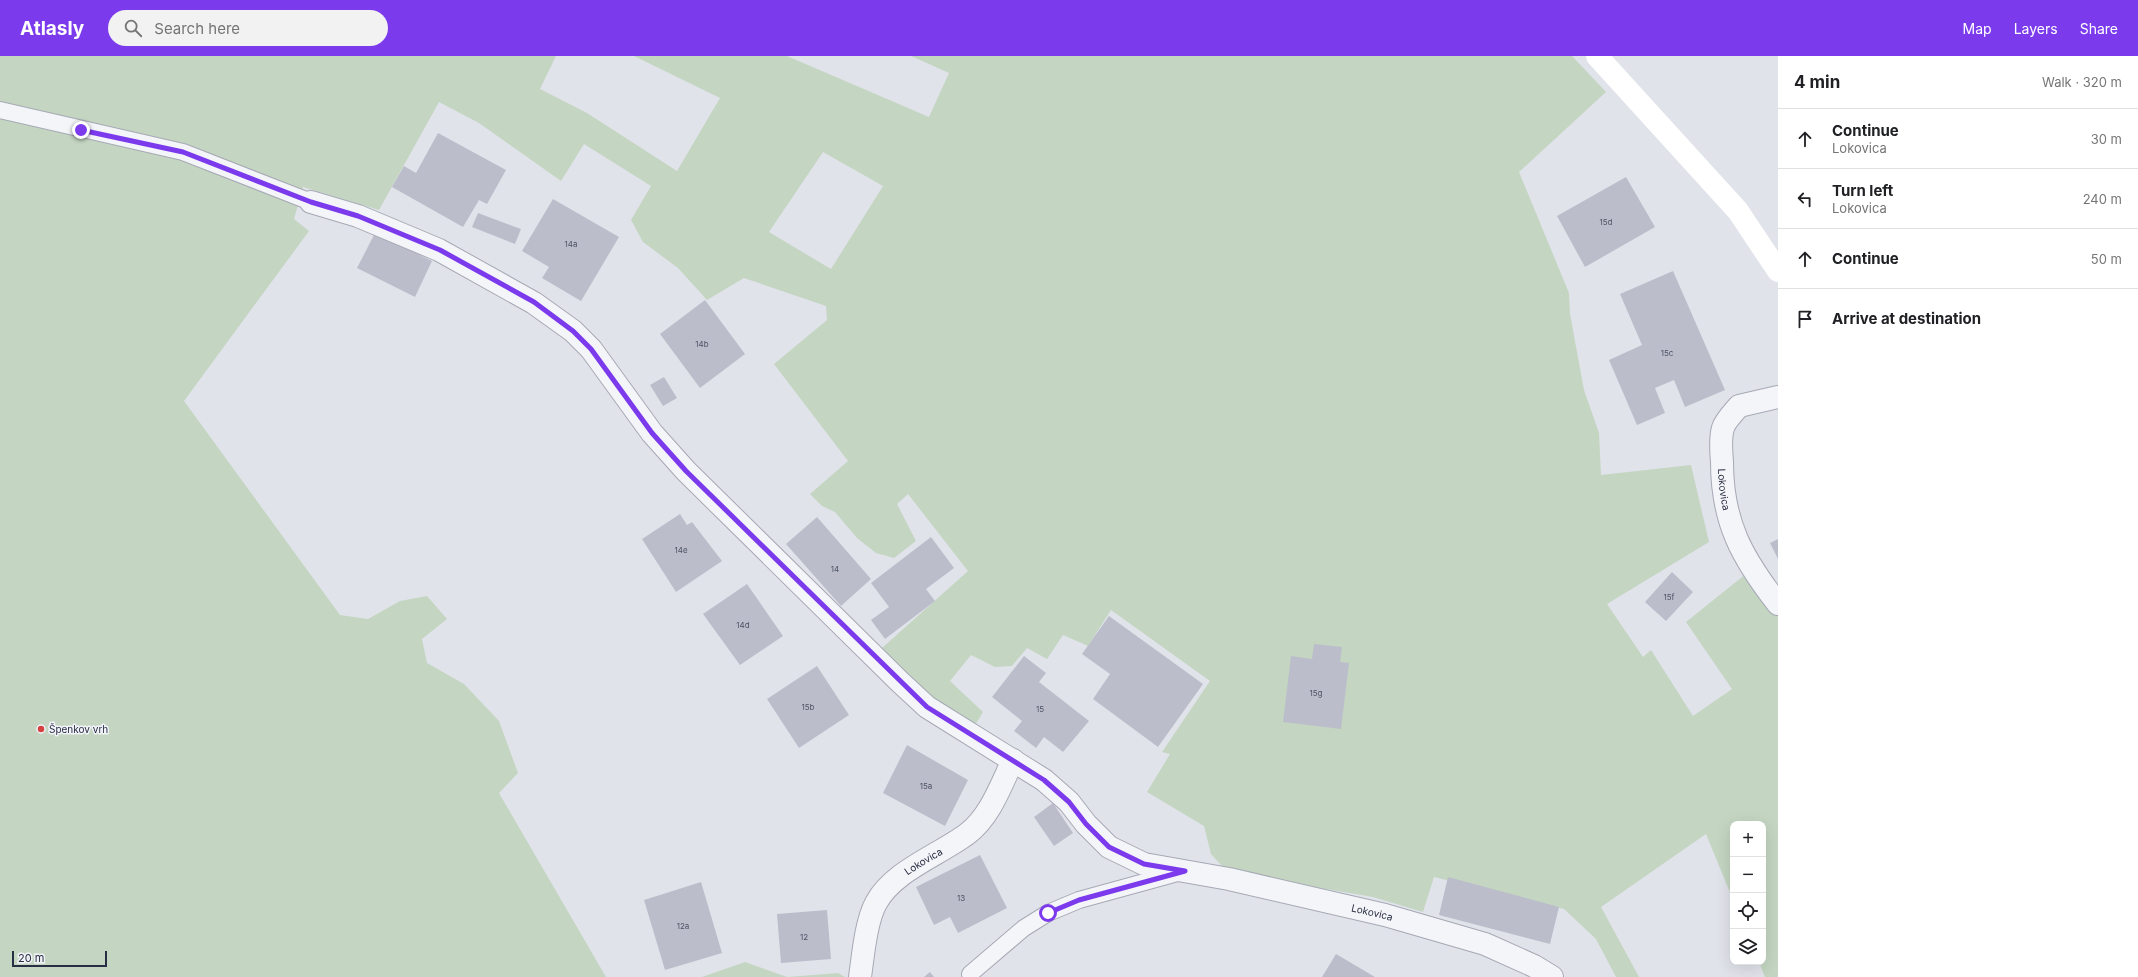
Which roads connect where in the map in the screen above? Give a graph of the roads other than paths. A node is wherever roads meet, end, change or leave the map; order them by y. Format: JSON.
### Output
{"nodes":[{"id":1,"x":1597,"y":56,"type":"edge"},
{"id":2,"x":0,"y":110,"type":"edge"},
{"id":3,"x":311,"y":202,"type":"joint"},
{"id":4,"x":1778,"y":271,"type":"edge"},
{"id":5,"x":1778,"y":398,"type":"edge"},
{"id":6,"x":1778,"y":604,"type":"edge"},
{"id":7,"x":1013,"y":760,"type":"junction"},
{"id":8,"x":1185,"y":871,"type":"junction"},
{"id":9,"x":970,"y":974,"type":"dead end"},
{"id":10,"x":860,"y":977,"type":"edge"},
{"id":11,"x":1552,"y":977,"type":"edge"}],
"edges":[{"from":1,"to":4,"type":"main road"},
{"from":2,"to":3,"type":"lane"},
{"from":3,"to":7,"type":"street","name":"Lokovica"},
{"from":5,"to":6,"type":"street","name":"Lokovica"},
{"from":7,"to":8,"type":"street","name":"Lokovica"},
{"from":7,"to":10,"type":"street","name":"Lokovica"},
{"from":8,"to":9,"type":"lane","name":"Lokovica"},
{"from":8,"to":11,"type":"street","name":"Lokovica"}]}
